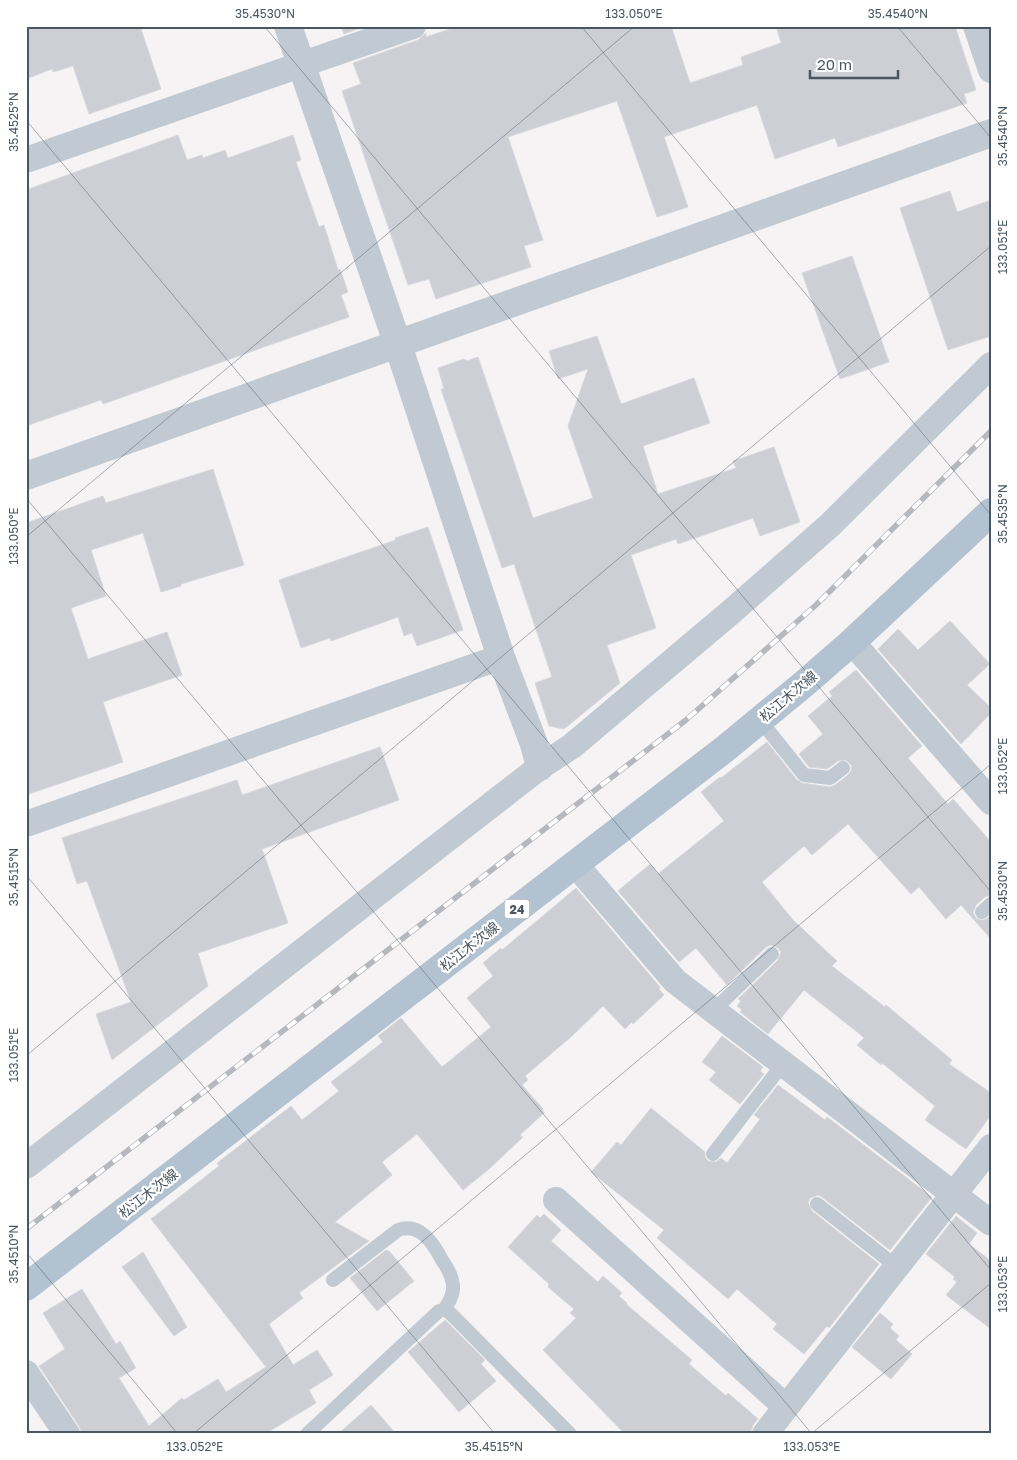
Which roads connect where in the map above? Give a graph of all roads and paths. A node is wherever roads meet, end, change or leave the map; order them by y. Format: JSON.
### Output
{"nodes":[{"id":1,"x":288,"y":26,"type":"edge"},
{"id":2,"x":413,"y":26,"type":"edge"},
{"id":3,"x":976,"y":26,"type":"edge"},
{"id":4,"x":301,"y":64,"type":"junction"},
{"id":5,"x":991,"y":70,"type":"edge"},
{"id":6,"x":991,"y":133,"type":"edge"},
{"id":7,"x":26,"y":160,"type":"edge"},
{"id":8,"x":398,"y":345,"type":"junction"},
{"id":9,"x":991,"y":365,"type":"edge"},
{"id":10,"x":26,"y":476,"type":"edge"},
{"id":11,"x":991,"y":512,"type":"edge"},
{"id":12,"x":852,"y":642,"type":"junction"},
{"id":13,"x":501,"y":657,"type":"junction"},
{"id":14,"x":760,"y":720,"type":"junction"},
{"id":15,"x":540,"y":767,"type":"junction"},
{"id":16,"x":843,"y":768,"type":"dead end"},
{"id":17,"x":991,"y":802,"type":"edge"},
{"id":18,"x":26,"y":824,"type":"edge"},
{"id":19,"x":575,"y":864,"type":"junction"},
{"id":20,"x":772,"y":954,"type":"dead end"},
{"id":21,"x":714,"y":1010,"type":"junction"},
{"id":22,"x":783,"y":1064,"type":"junction"},
{"id":23,"x":991,"y":1146,"type":"edge"},
{"id":24,"x":714,"y":1154,"type":"dead end"},
{"id":25,"x":26,"y":1166,"type":"edge"},
{"id":26,"x":952,"y":1194,"type":"junction"},
{"id":27,"x":556,"y":1200,"type":"dead end"},
{"id":28,"x":817,"y":1204,"type":"dead end"},
{"id":29,"x":991,"y":1223,"type":"edge"},
{"id":30,"x":897,"y":1267,"type":"junction"},
{"id":31,"x":333,"y":1280,"type":"dead end"},
{"id":32,"x":26,"y":1287,"type":"edge"},
{"id":33,"x":444,"y":1310,"type":"junction"},
{"id":34,"x":26,"y":1372,"type":"edge"},
{"id":35,"x":786,"y":1407,"type":"junction"},
{"id":36,"x":67,"y":1434,"type":"edge"},
{"id":37,"x":307,"y":1434,"type":"edge"},
{"id":38,"x":570,"y":1434,"type":"edge"},
{"id":39,"x":765,"y":1434,"type":"edge"}],
"edges":[{"from":1,"to":4,"type":"street"},
{"from":2,"to":4,"type":"street"},
{"from":3,"to":5,"type":"street"},
{"from":4,"to":7,"type":"street"},
{"from":4,"to":8,"type":"street"},
{"from":6,"to":8,"type":"street"},
{"from":8,"to":10,"type":"street"},
{"from":8,"to":13,"type":"street"},
{"from":9,"to":15,"type":"street"},
{"from":11,"to":12,"type":"main road","name":"松江木次線","number":"24"},
{"from":12,"to":14,"type":"main road","name":"松江木次線","number":"24"},
{"from":12,"to":17,"type":"street"},
{"from":13,"to":15,"type":"street"},
{"from":13,"to":18,"type":"street"},
{"from":14,"to":16,"type":"lane"},
{"from":14,"to":19,"type":"main road","name":"松江木次線","number":"24"},
{"from":15,"to":25,"type":"street"},
{"from":19,"to":21,"type":"street"},
{"from":19,"to":32,"type":"main road","name":"松江木次線","number":"24"},
{"from":20,"to":21,"type":"lane"},
{"from":21,"to":22,"type":"street"},
{"from":22,"to":24,"type":"lane"},
{"from":22,"to":26,"type":"street"},
{"from":23,"to":26,"type":"street"},
{"from":26,"to":29,"type":"street"},
{"from":26,"to":30,"type":"street"},
{"from":27,"to":35,"type":"street"},
{"from":28,"to":30,"type":"lane"},
{"from":30,"to":35,"type":"street"},
{"from":31,"to":33,"type":"lane"},
{"from":33,"to":37,"type":"lane"},
{"from":33,"to":38,"type":"lane"},
{"from":34,"to":36,"type":"street"},
{"from":35,"to":39,"type":"street"}]}
